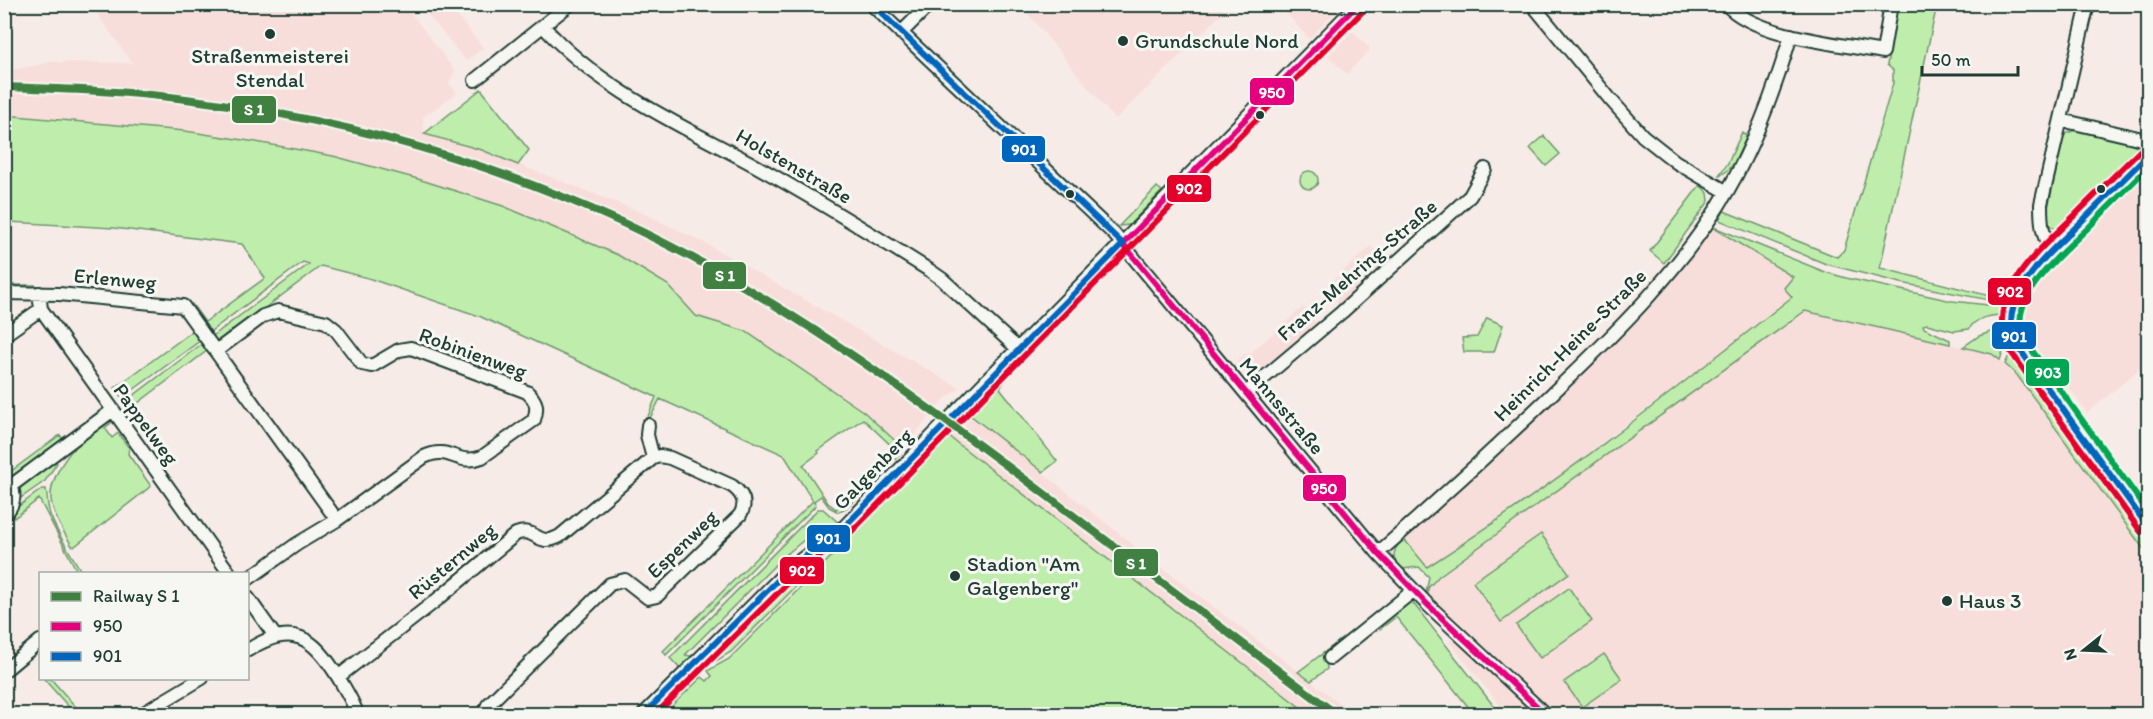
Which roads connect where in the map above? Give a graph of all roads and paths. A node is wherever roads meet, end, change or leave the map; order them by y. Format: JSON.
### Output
{"nodes":[{"id":1,"x":570,"y":4,"type":"edge"},
{"id":2,"x":871,"y":4,"type":"edge"},
{"id":3,"x":930,"y":4,"type":"edge"},
{"id":4,"x":1358,"y":4,"type":"edge"},
{"id":5,"x":1532,"y":4,"type":"edge"},
{"id":6,"x":1726,"y":4,"type":"edge"},
{"id":7,"x":1891,"y":4,"type":"edge"},
{"id":8,"x":2088,"y":4,"type":"edge"},
{"id":9,"x":543,"y":26,"type":"junction"},
{"id":10,"x":901,"y":33,"type":"junction"},
{"id":11,"x":1791,"y":35,"type":"junction"},
{"id":12,"x":475,"y":80,"type":"dead end"},
{"id":13,"x":2061,"y":120,"type":"junction"},
{"id":14,"x":2148,"y":144,"type":"edge"},
{"id":15,"x":2148,"y":155,"type":"edge"},
{"id":16,"x":1485,"y":169,"type":"dead end"},
{"id":17,"x":1727,"y":192,"type":"junction"},
{"id":18,"x":1123,"y":244,"type":"junction"},
{"id":19,"x":2051,"y":251,"type":"junction"},
{"id":20,"x":4,"y":293,"type":"edge"},
{"id":21,"x":39,"y":293,"type":"junction"},
{"id":22,"x":41,"y":309,"type":"junction"},
{"id":23,"x":4,"y":335,"type":"edge"},
{"id":24,"x":1018,"y":349,"type":"junction"},
{"id":25,"x":216,"y":351,"type":"junction"},
{"id":26,"x":1246,"y":393,"type":"junction"},
{"id":27,"x":112,"y":410,"type":"junction"},
{"id":28,"x":648,"y":425,"type":"dead end"},
{"id":29,"x":654,"y":458,"type":"junction"},
{"id":30,"x":8,"y":488,"type":"edge"},
{"id":31,"x":4,"y":514,"type":"edge"},
{"id":32,"x":337,"y":520,"type":"junction"},
{"id":33,"x":2148,"y":527,"type":"edge"},
{"id":34,"x":1378,"y":553,"type":"junction"},
{"id":35,"x":229,"y":572,"type":"edge"},
{"id":36,"x":249,"y":578,"type":"edge"},
{"id":37,"x":1413,"y":591,"type":"junction"},
{"id":38,"x":249,"y":598,"type":"edge"},
{"id":39,"x":275,"y":636,"type":"junction"},
{"id":40,"x":39,"y":642,"type":"edge"},
{"id":41,"x":249,"y":649,"type":"edge"},
{"id":42,"x":1330,"y":658,"type":"dead end"},
{"id":43,"x":4,"y":671,"type":"edge"},
{"id":44,"x":338,"y":677,"type":"junction"},
{"id":45,"x":199,"y":680,"type":"edge"},
{"id":46,"x":142,"y":714,"type":"edge"},
{"id":47,"x":357,"y":714,"type":"edge"},
{"id":48,"x":484,"y":714,"type":"edge"},
{"id":49,"x":644,"y":714,"type":"edge"},
{"id":50,"x":1545,"y":714,"type":"edge"}],
"edges":[{"from":1,"to":9,"type":"street"},
{"from":2,"to":10,"type":"street","name":"Mannsstraße"},
{"from":3,"to":10,"type":"street"},
{"from":4,"to":18,"type":"street","name":"Galgenberg"},
{"from":5,"to":17,"type":"street"},
{"from":6,"to":11,"type":"street"},
{"from":7,"to":11,"type":"street"},
{"from":8,"to":13,"type":"street"},
{"from":9,"to":12,"type":"street"},
{"from":9,"to":24,"type":"street","name":"Holstenstraße"},
{"from":10,"to":18,"type":"street","name":"Mannsstraße"},
{"from":11,"to":17,"type":"street","name":"Heinrich-Heine-Straße"},
{"from":13,"to":14,"type":"street"},
{"from":13,"to":19,"type":"street"},
{"from":15,"to":19,"type":"street"},
{"from":16,"to":26,"type":"street","name":"Franz-Mehring-Straße"},
{"from":17,"to":34,"type":"street","name":"Heinrich-Heine-Straße"},
{"from":18,"to":24,"type":"street","name":"Galgenberg"},
{"from":18,"to":26,"type":"street","name":"Mannsstraße"},
{"from":19,"to":33,"type":"street"},
{"from":20,"to":21,"type":"street","name":"Erlenweg"},
{"from":21,"to":22,"type":"street","name":"Pappelweg"},
{"from":21,"to":25,"type":"street","name":"Erlenweg"},
{"from":22,"to":23,"type":"street"},
{"from":22,"to":27,"type":"street","name":"Pappelweg"},
{"from":24,"to":49,"type":"street","name":"Galgenberg"},
{"from":25,"to":32,"type":"street"},
{"from":25,"to":32,"type":"street","name":"Robinienweg"},
{"from":26,"to":34,"type":"street","name":"Mannsstraße"},
{"from":27,"to":30,"type":"street"},
{"from":27,"to":35,"type":"street","name":"Pappelweg"},
{"from":28,"to":29,"type":"street"},
{"from":29,"to":44,"type":"street","name":"Rüsternweg"},
{"from":29,"to":48,"type":"street","name":"Espenweg"},
{"from":30,"to":31,"type":"street"},
{"from":32,"to":36,"type":"street","name":"Robinienweg"},
{"from":34,"to":37,"type":"street","name":"Mannsstraße"},
{"from":37,"to":42,"type":"street"},
{"from":37,"to":50,"type":"street","name":"Mannsstraße"},
{"from":38,"to":39,"type":"street"},
{"from":39,"to":41,"type":"street"},
{"from":39,"to":44,"type":"street"},
{"from":40,"to":43,"type":"street"},
{"from":44,"to":47,"type":"street"},
{"from":45,"to":46,"type":"street"}]}
